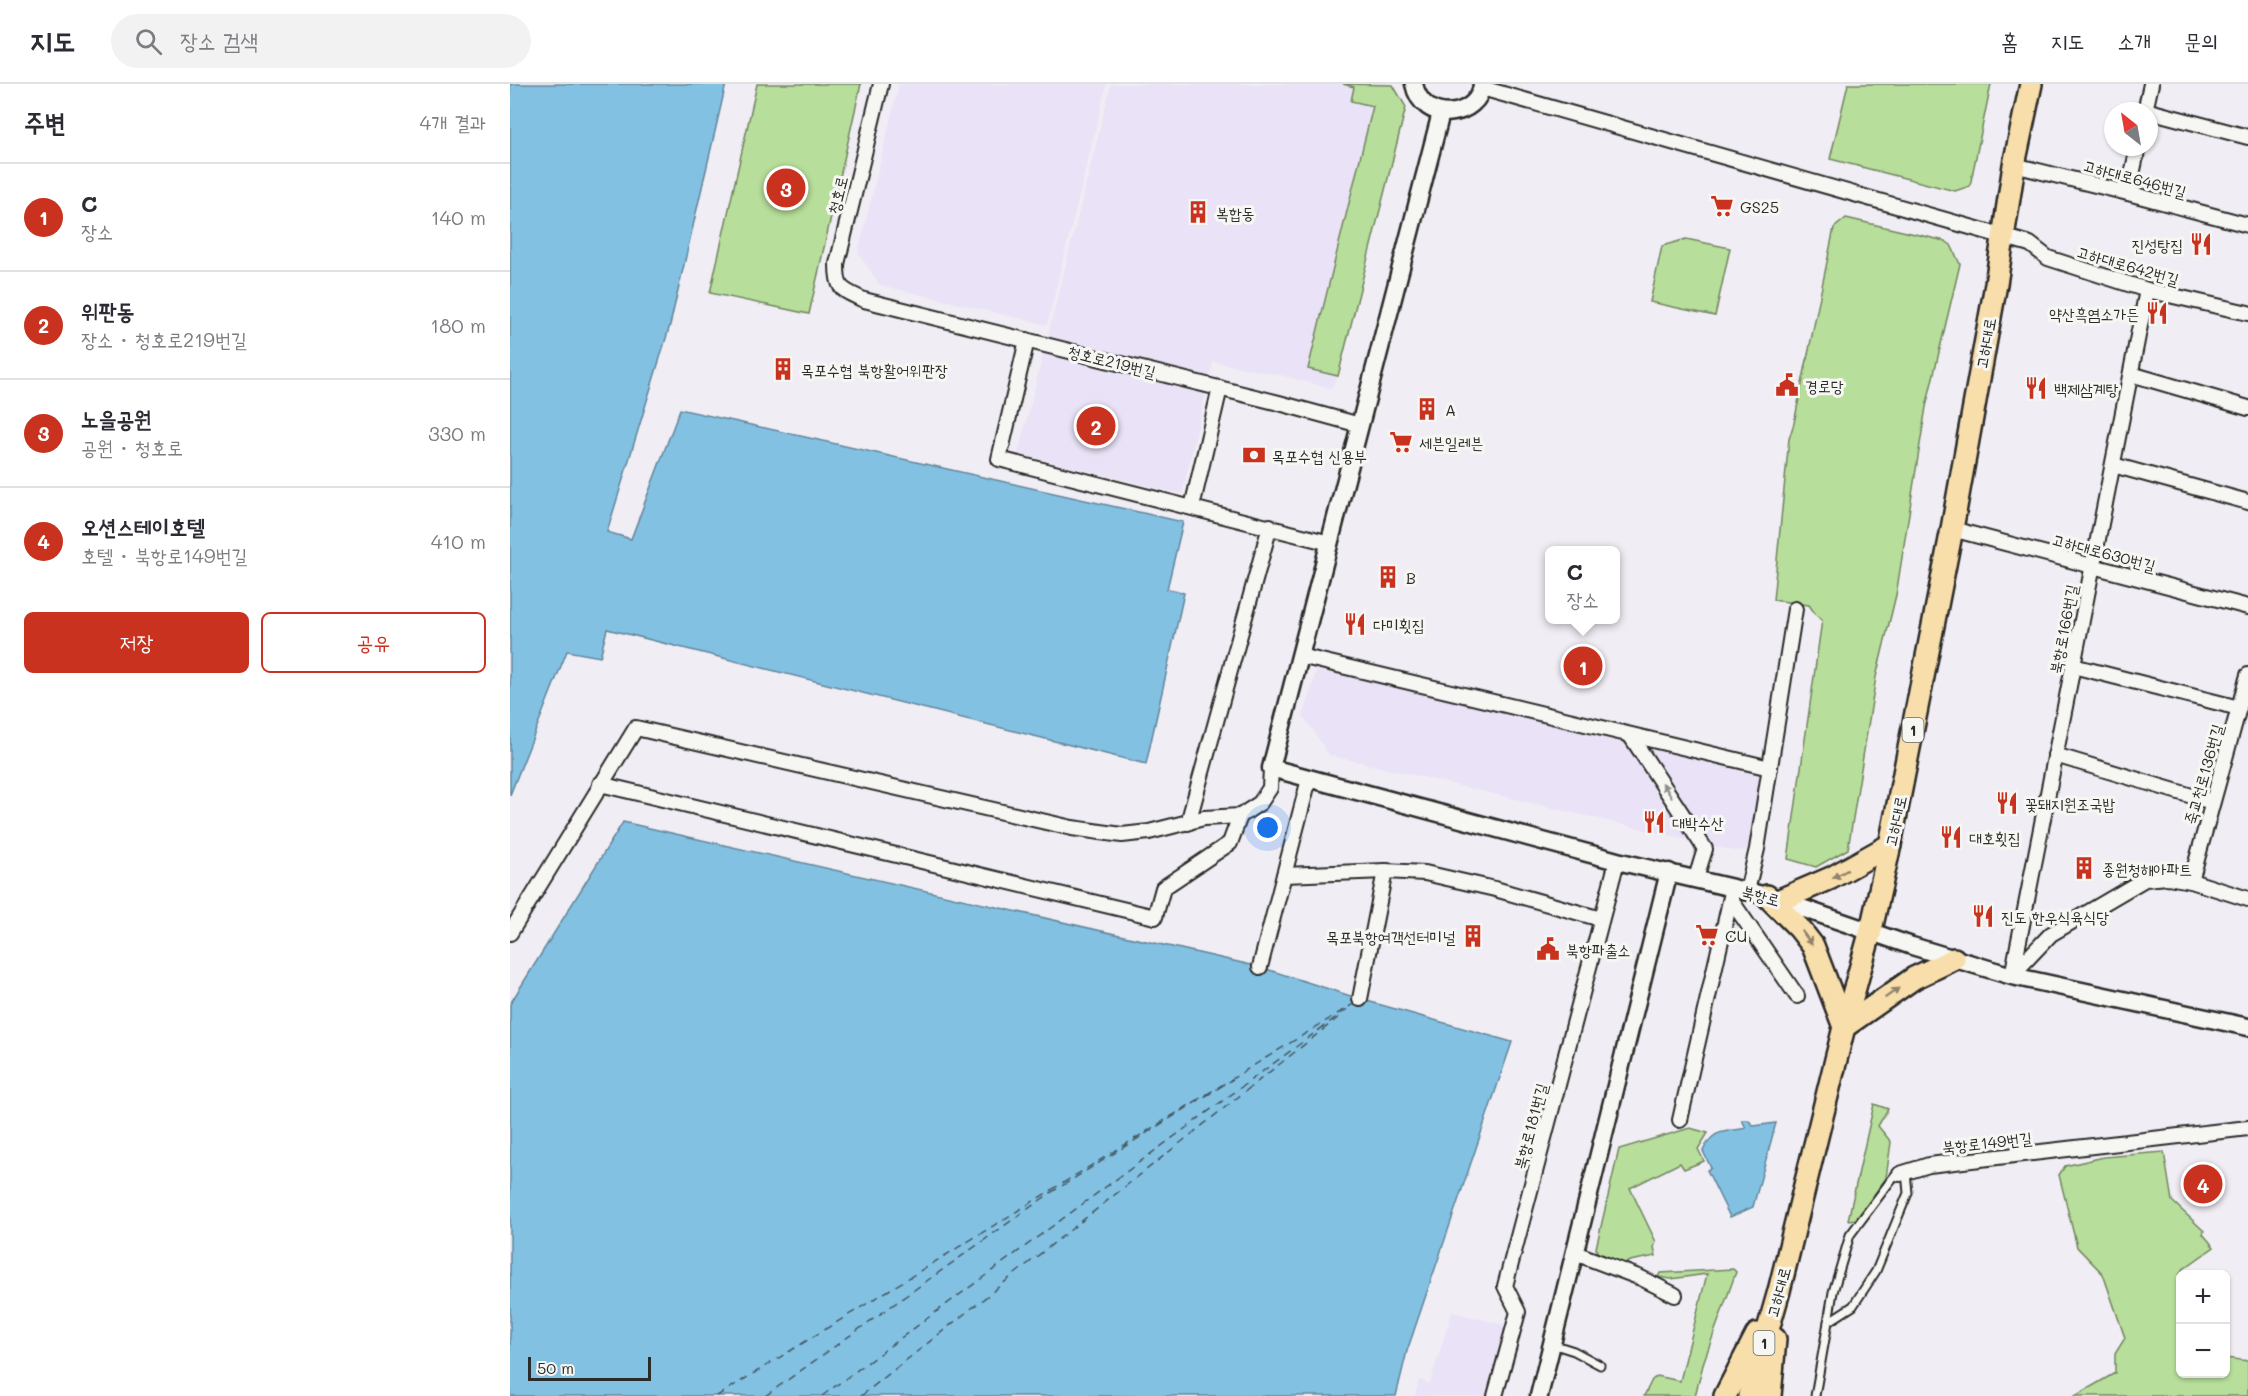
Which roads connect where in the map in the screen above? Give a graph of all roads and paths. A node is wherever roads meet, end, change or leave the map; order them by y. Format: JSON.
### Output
{"nodes":[{"id":1,"x":881,"y":84,"type":"edge"},
{"id":2,"x":1414,"y":84,"type":"edge"},
{"id":3,"x":2031,"y":84,"type":"edge"},
{"id":4,"x":2151,"y":84,"type":"edge"},
{"id":5,"x":1482,"y":86,"type":"edge"},
{"id":6,"x":2148,"y":102,"type":"edge"},
{"id":7,"x":1441,"y":113,"type":"junction"},
{"id":8,"x":2158,"y":114,"type":"edge"},
{"id":9,"x":2248,"y":137,"type":"edge"},
{"id":10,"x":2136,"y":156,"type":"edge"},
{"id":11,"x":2014,"y":165,"type":"junction"},
{"id":12,"x":2128,"y":193,"type":"junction"},
{"id":13,"x":2248,"y":225,"type":"edge"},
{"id":14,"x":2004,"y":237,"type":"junction"},
{"id":15,"x":2147,"y":290,"type":"junction"},
{"id":16,"x":864,"y":300,"type":"joint"},
{"id":17,"x":2248,"y":313,"type":"edge"},
{"id":18,"x":1027,"y":340,"type":"junction"},
{"id":19,"x":2131,"y":374,"type":"junction"},
{"id":20,"x":1220,"y":388,"type":"junction"},
{"id":21,"x":2248,"y":408,"type":"edge"},
{"id":22,"x":1360,"y":425,"type":"junction"},
{"id":23,"x":2113,"y":465,"type":"junction"},
{"id":24,"x":2248,"y":502,"type":"edge"},
{"id":25,"x":1192,"y":507,"type":"junction"},
{"id":26,"x":1270,"y":526,"type":"junction"},
{"id":27,"x":1952,"y":528,"type":"junction"},
{"id":28,"x":1330,"y":543,"type":"junction"},
{"id":29,"x":2093,"y":566,"type":"junction"},
{"id":30,"x":2248,"y":607,"type":"edge"},
{"id":31,"x":1795,"y":609,"type":"dead end"},
{"id":32,"x":1300,"y":656,"type":"junction"},
{"id":33,"x":2073,"y":666,"type":"junction"},
{"id":34,"x":2248,"y":675,"type":"edge"},
{"id":35,"x":2239,"y":708,"type":"junction"},
{"id":36,"x":1630,"y":735,"type":"junction"},
{"id":37,"x":2055,"y":755,"type":"junction"},
{"id":38,"x":1271,"y":768,"type":"junction"},
{"id":39,"x":1770,"y":768,"type":"junction"},
{"id":40,"x":1309,"y":779,"type":"junction"},
{"id":41,"x":600,"y":784,"type":"junction"},
{"id":42,"x":2212,"y":802,"type":"junction"},
{"id":43,"x":1240,"y":816,"type":"junction"},
{"id":44,"x":1188,"y":823,"type":"junction"},
{"id":45,"x":1890,"y":845,"type":"junction"},
{"id":46,"x":1617,"y":861,"type":"junction"},
{"id":47,"x":1385,"y":871,"type":"junction"},
{"id":48,"x":1669,"y":872,"type":"junction"},
{"id":49,"x":1284,"y":875,"type":"junction"},
{"id":50,"x":1696,"y":878,"type":"junction"},
{"id":51,"x":2191,"y":881,"type":"junction"},
{"id":52,"x":1752,"y":895,"type":"junction"},
{"id":53,"x":2248,"y":899,"type":"edge"},
{"id":54,"x":1601,"y":919,"type":"junction"},
{"id":55,"x":1871,"y":930,"type":"junction"},
{"id":56,"x":510,"y":933,"type":"edge"},
{"id":57,"x":1954,"y":959,"type":"junction"},
{"id":58,"x":1260,"y":967,"type":"dead end"},
{"id":59,"x":2012,"y":976,"type":"junction"},
{"id":60,"x":1797,"y":996,"type":"dead end"},
{"id":61,"x":1360,"y":999,"type":"dead end"},
{"id":62,"x":1844,"y":1026,"type":"junction"},
{"id":63,"x":2248,"y":1028,"type":"edge"},
{"id":64,"x":1680,"y":1120,"type":"dead end"},
{"id":65,"x":2248,"y":1128,"type":"edge"},
{"id":66,"x":1903,"y":1173,"type":"junction"},
{"id":67,"x":1575,"y":1253,"type":"junction"},
{"id":68,"x":1779,"y":1291,"type":"junction"},
{"id":69,"x":1675,"y":1295,"type":"dead end"},
{"id":70,"x":1828,"y":1322,"type":"junction"},
{"id":71,"x":1552,"y":1344,"type":"junction"},
{"id":72,"x":1600,"y":1365,"type":"dead end"},
{"id":73,"x":1495,"y":1396,"type":"edge"},
{"id":74,"x":1539,"y":1396,"type":"edge"},
{"id":75,"x":1725,"y":1396,"type":"edge"},
{"id":76,"x":1749,"y":1396,"type":"edge"},
{"id":77,"x":1770,"y":1396,"type":"edge"},
{"id":78,"x":1815,"y":1396,"type":"edge"}],
"edges":[{"from":1,"to":16,"type":"street","name":"청호로"},
{"from":2,"to":7,"type":"street"},
{"from":3,"to":11,"type":"main road","name":"고하대로","number":"1"},
{"from":4,"to":6,"type":"street"},
{"from":5,"to":7,"type":"street"},
{"from":5,"to":14,"type":"street"},
{"from":7,"to":22,"type":"street"},
{"from":8,"to":9,"type":"street"},
{"from":10,"to":12,"type":"street"},
{"from":11,"to":12,"type":"street","name":"고하대로646번길"},
{"from":11,"to":14,"type":"main road","name":"고하대로","number":"1"},
{"from":12,"to":13,"type":"street","name":"고하대로646번길"},
{"from":14,"to":15,"type":"street","name":"고하대로642번길"},
{"from":14,"to":27,"type":"main road","name":"고하대로","number":"1"},
{"from":15,"to":17,"type":"street","name":"고하대로642번길"},
{"from":15,"to":19,"type":"street","name":"북항로166번길"},
{"from":16,"to":18,"type":"street","name":"청호로219번길"},
{"from":18,"to":20,"type":"street","name":"청호로219번길"},
{"from":18,"to":25,"type":"street"},
{"from":19,"to":21,"type":"street"},
{"from":19,"to":23,"type":"street","name":"북항로166번길"},
{"from":20,"to":22,"type":"street","name":"청호로219번길"},
{"from":20,"to":25,"type":"street"},
{"from":22,"to":28,"type":"street"},
{"from":23,"to":24,"type":"street"},
{"from":23,"to":29,"type":"street","name":"북항로166번길"},
{"from":25,"to":26,"type":"street"},
{"from":26,"to":28,"type":"street"},
{"from":26,"to":44,"type":"street"},
{"from":27,"to":29,"type":"street","name":"고하대로630번길"},
{"from":27,"to":45,"type":"main road","name":"고하대로","number":"1"},
{"from":28,"to":32,"type":"street"},
{"from":29,"to":30,"type":"street","name":"고하대로630번길"},
{"from":29,"to":33,"type":"street","name":"북항로166번길"},
{"from":31,"to":39,"type":"street"},
{"from":32,"to":36,"type":"street"},
{"from":32,"to":38,"type":"street"},
{"from":33,"to":35,"type":"street"},
{"from":33,"to":37,"type":"street","name":"북항로166번길"},
{"from":34,"to":35,"type":"street","name":"죽교천로136번길"},
{"from":35,"to":42,"type":"street","name":"죽교천로136번길"},
{"from":36,"to":39,"type":"street"},
{"from":50,"to":36,"type":"street","one_way":true},
{"from":37,"to":42,"type":"street"},
{"from":37,"to":59,"type":"street","name":"북항로166번길"},
{"from":38,"to":40,"type":"street","name":"북항로"},
{"from":38,"to":43,"type":"street"},
{"from":39,"to":52,"type":"street"},
{"from":40,"to":46,"type":"street","name":"북항로"},
{"from":40,"to":49,"type":"street"},
{"from":41,"to":43,"type":"street"},
{"from":41,"to":44,"type":"street"},
{"from":41,"to":56,"type":"street"},
{"from":42,"to":51,"type":"street","name":"죽교천로136번길"},
{"from":43,"to":44,"type":"street"},
{"from":45,"to":52,"type":"main road","one_way":true},
{"from":45,"to":55,"type":"main road","name":"고하대로","number":"1"},
{"from":46,"to":48,"type":"street","name":"북항로"},
{"from":46,"to":54,"type":"street","name":"북항로181번길"},
{"from":47,"to":49,"type":"street"},
{"from":47,"to":54,"type":"street"},
{"from":47,"to":61,"type":"street"},
{"from":48,"to":50,"type":"street","name":"북항로"},
{"from":48,"to":67,"type":"street"},
{"from":49,"to":58,"type":"street"},
{"from":50,"to":52,"type":"street","name":"북항로"},
{"from":51,"to":53,"type":"street"},
{"from":51,"to":59,"type":"street"},
{"from":52,"to":55,"type":"street","name":"북항로"},
{"from":52,"to":60,"type":"street"},
{"from":52,"to":62,"type":"main road","one_way":true},
{"from":52,"to":64,"type":"street"},
{"from":54,"to":73,"type":"street","name":"북항로181번길"},
{"from":55,"to":57,"type":"street","name":"북항로"},
{"from":55,"to":62,"type":"main road","name":"고하대로","number":"1"},
{"from":57,"to":59,"type":"street","name":"북항로"},
{"from":62,"to":57,"type":"main road","one_way":true},
{"from":59,"to":63,"type":"street","name":"북항로"},
{"from":62,"to":68,"type":"main road","name":"고하대로","number":"1"},
{"from":65,"to":66,"type":"street","name":"북항로149번길"},
{"from":66,"to":70,"type":"lane"},
{"from":66,"to":70,"type":"lane"},
{"from":67,"to":69,"type":"street"},
{"from":67,"to":71,"type":"street"},
{"from":68,"to":75,"type":"main road"},
{"from":68,"to":76,"type":"main road","name":"고하대로","number":"1"},
{"from":68,"to":77,"type":"main road"},
{"from":70,"to":78,"type":"lane"},
{"from":71,"to":72,"type":"lane"},
{"from":71,"to":74,"type":"street"}]}
